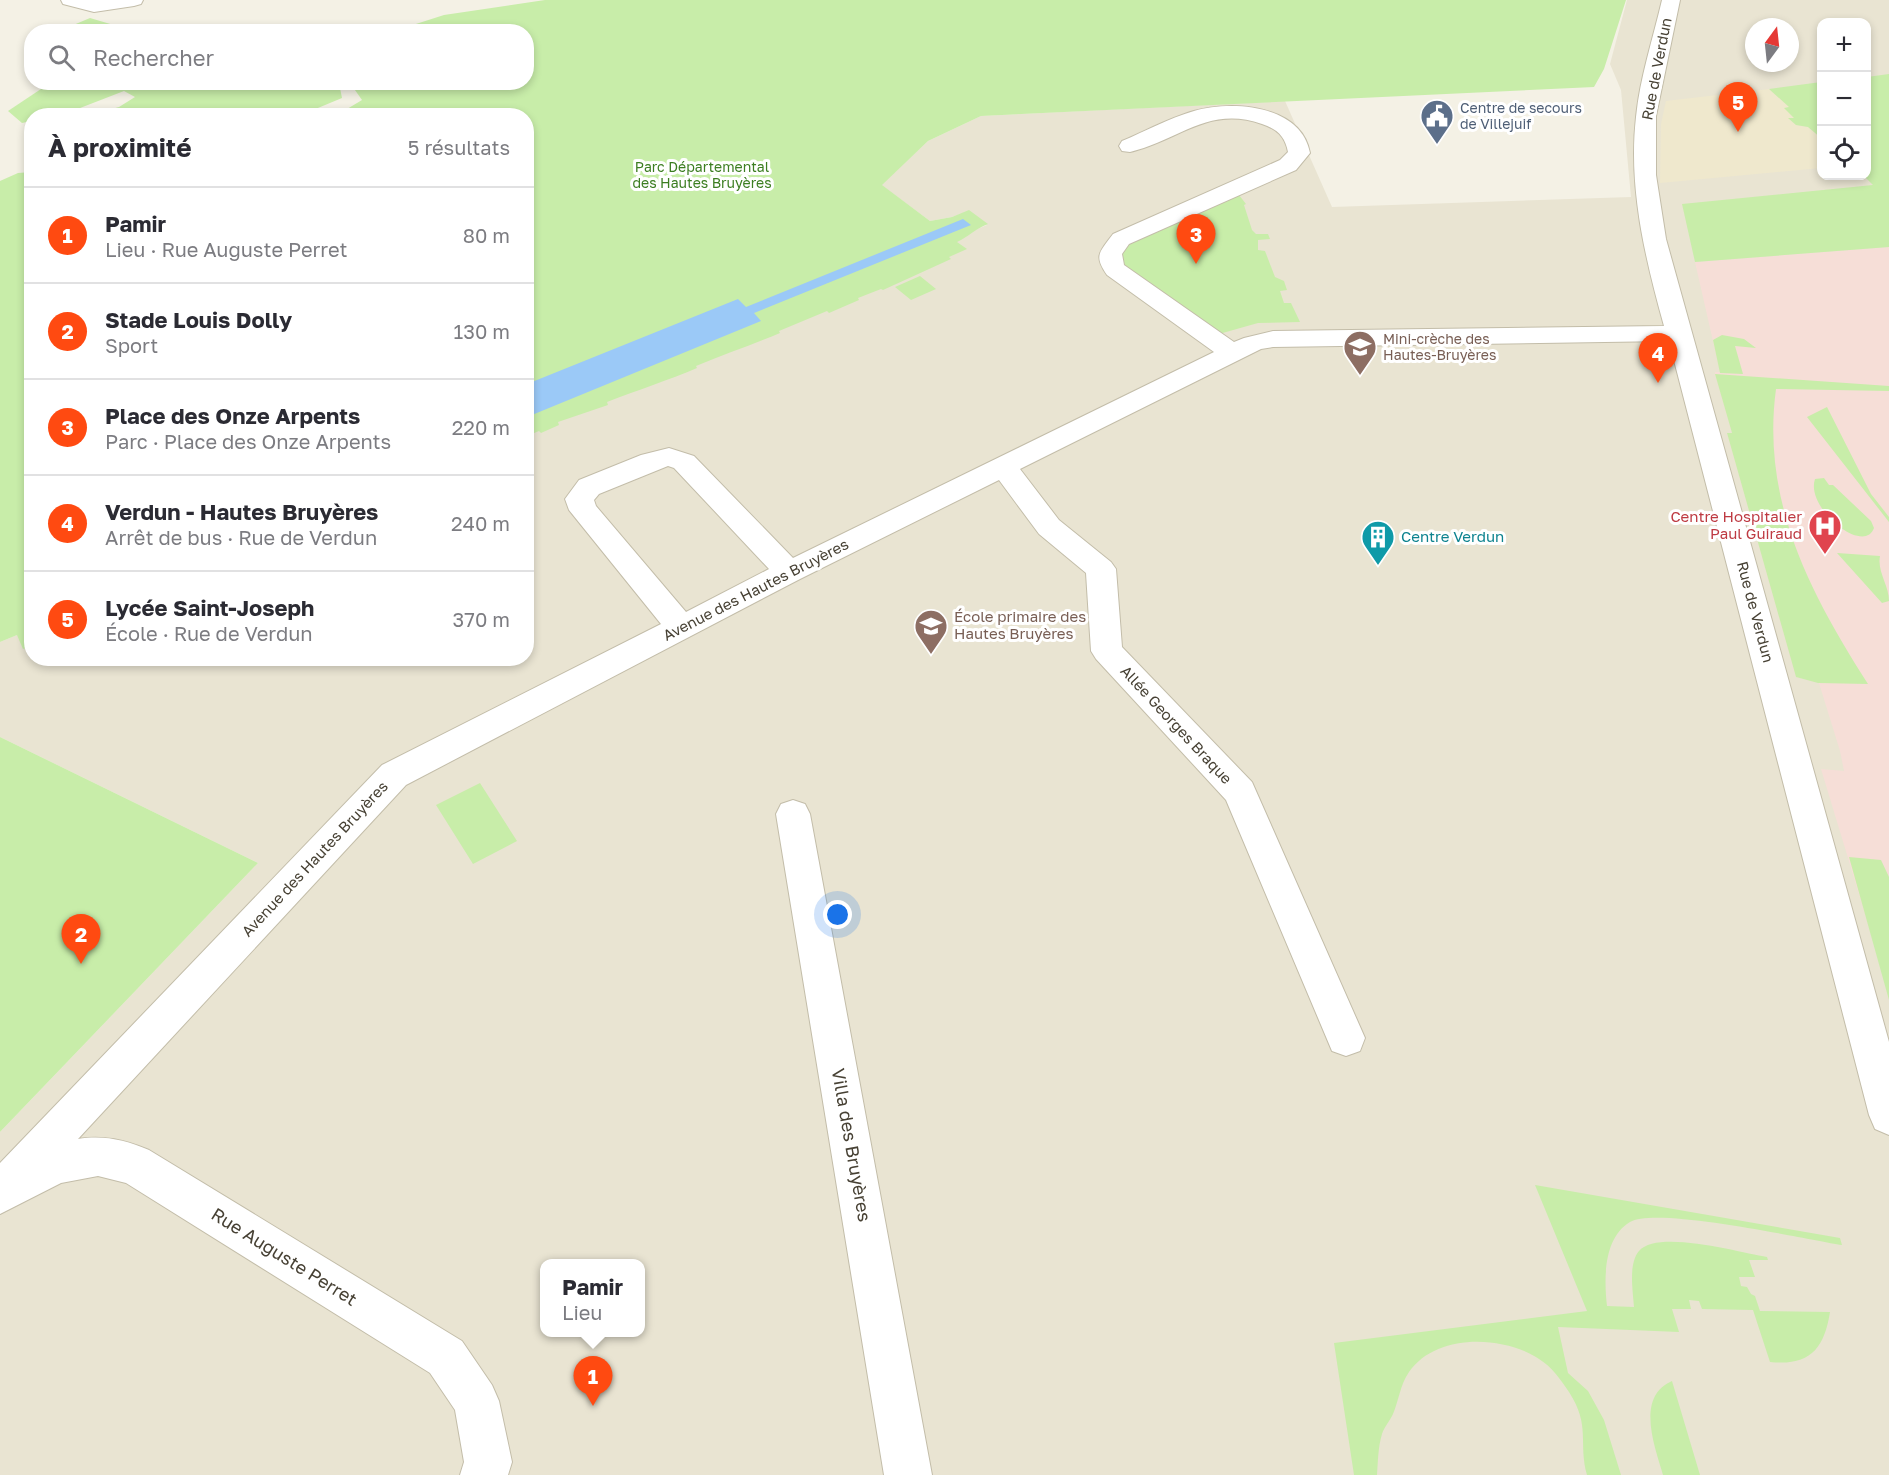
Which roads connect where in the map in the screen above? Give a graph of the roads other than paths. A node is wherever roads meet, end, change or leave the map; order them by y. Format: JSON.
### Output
{"nodes":[{"id":1,"x":70,"y":0,"type":"edge"},
{"id":2,"x":134,"y":0,"type":"edge"},
{"id":3,"x":1671,"y":0,"type":"edge"},
{"id":4,"x":1130,"y":146,"type":"dead end"},
{"id":5,"x":1679,"y":333,"type":"junction"},
{"id":6,"x":1231,"y":352,"type":"junction"},
{"id":7,"x":1004,"y":467,"type":"junction"},
{"id":8,"x":789,"y":572,"type":"junction"},
{"id":9,"x":681,"y":627,"type":"junction"},
{"id":10,"x":793,"y":814,"type":"dead end"},
{"id":11,"x":1346,"y":1038,"type":"dead end"},
{"id":12,"x":1889,"y":1115,"type":"edge"},
{"id":13,"x":0,"y":1193,"type":"edge"},
{"id":14,"x":484,"y":1475,"type":"edge"},
{"id":15,"x":908,"y":1475,"type":"edge"}],
"edges":[{"from":1,"to":2,"type":"street"},
{"from":3,"to":5,"type":"street","name":"Rue de Verdun"},
{"from":4,"to":6,"type":"street"},
{"from":5,"to":6,"type":"street","name":"Avenue des Hautes Bruyères"},
{"from":5,"to":12,"type":"street","name":"Rue de Verdun"},
{"from":6,"to":7,"type":"street","name":"Avenue des Hautes Bruyères"},
{"from":7,"to":8,"type":"street","name":"Avenue des Hautes Bruyères"},
{"from":7,"to":11,"type":"street","name":"Allée Georges Braque"},
{"from":8,"to":9,"type":"street","name":"Avenue des Hautes Bruyères"},
{"from":8,"to":9,"type":"street"},
{"from":9,"to":13,"type":"street","name":"Avenue des Hautes Bruyères"},
{"from":10,"to":15,"type":"street","name":"Villa des Bruyères"},
{"from":13,"to":14,"type":"street","name":"Rue Auguste Perret"}]}
